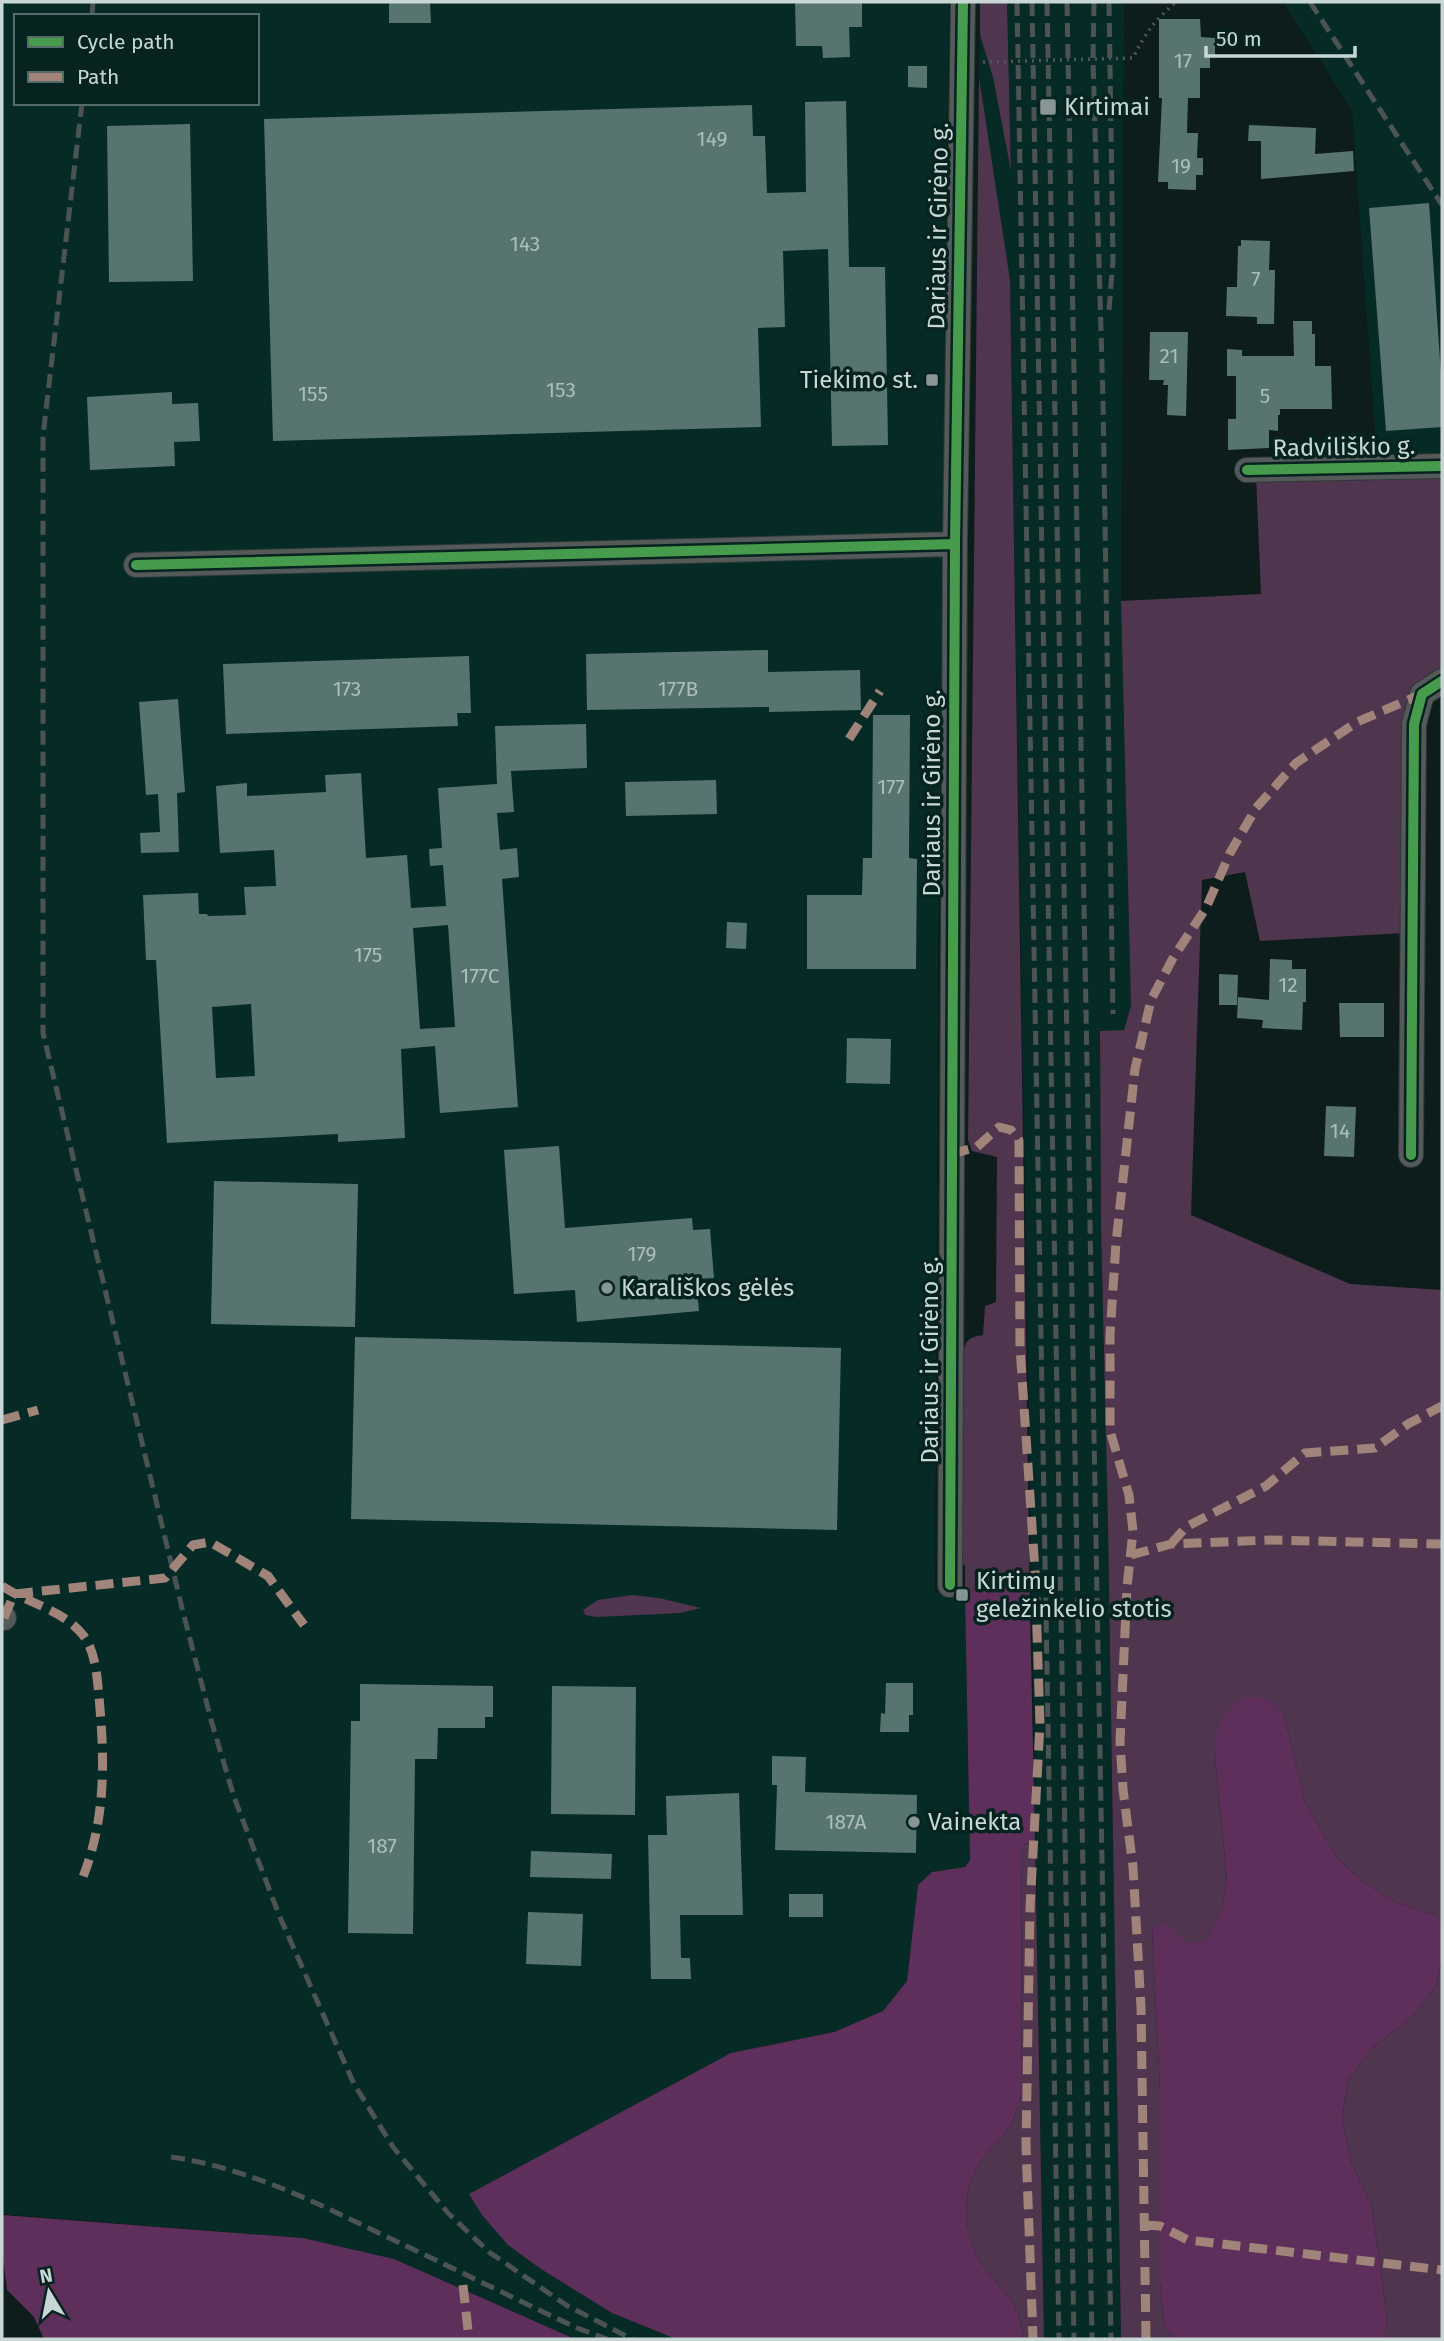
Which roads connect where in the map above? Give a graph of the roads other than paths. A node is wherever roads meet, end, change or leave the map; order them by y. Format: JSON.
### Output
{"nodes":[{"id":1,"x":962,"y":2,"type":"edge"},
{"id":2,"x":1442,"y":466,"type":"edge"},
{"id":3,"x":1247,"y":470,"type":"dead end"},
{"id":4,"x":955,"y":544,"type":"junction"},
{"id":5,"x":136,"y":565,"type":"dead end"},
{"id":6,"x":1442,"y":681,"type":"edge"},
{"id":7,"x":1411,"y":1155,"type":"dead end"},
{"id":8,"x":950,"y":1585,"type":"dead end"}],
"edges":[{"from":1,"to":4,"type":"street","name":"Dariaus ir Girėno g."},
{"from":2,"to":3,"type":"street","name":"Radviliškio g."},
{"from":4,"to":5,"type":"street"},
{"from":4,"to":8,"type":"street","name":"Dariaus ir Girėno g."},
{"from":6,"to":7,"type":"street"}]}
